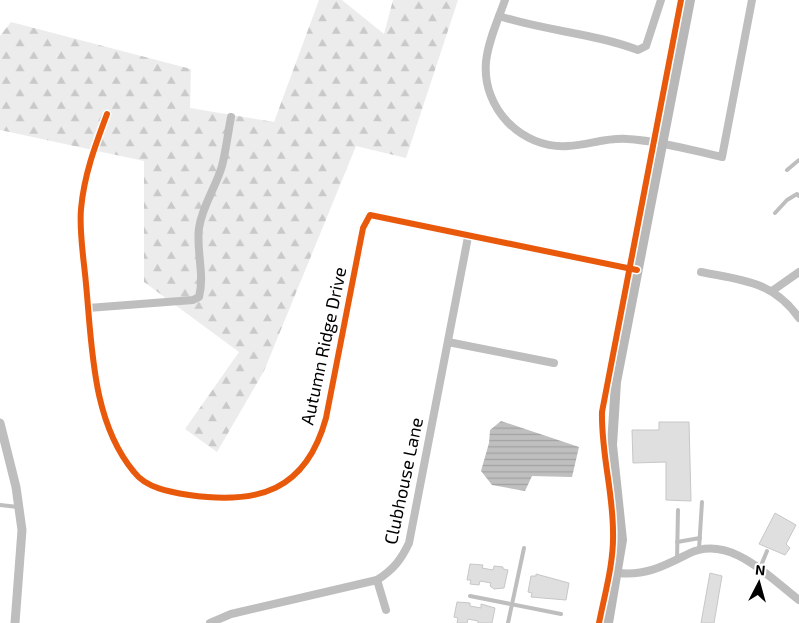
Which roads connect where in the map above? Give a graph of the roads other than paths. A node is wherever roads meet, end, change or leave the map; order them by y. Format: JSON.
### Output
{"nodes":[{"id":1,"x":505,"y":0,"type":"edge"},
{"id":2,"x":661,"y":0,"type":"edge"},
{"id":3,"x":690,"y":0,"type":"edge"},
{"id":4,"x":752,"y":0,"type":"edge"},
{"id":5,"x":500,"y":16,"type":"junction"},
{"id":6,"x":107,"y":114,"type":"dead end"},
{"id":7,"x":231,"y":117,"type":"dead end"},
{"id":8,"x":662,"y":145,"type":"junction"},
{"id":9,"x":799,"y":160,"type":"edge"},
{"id":10,"x":787,"y":170,"type":"dead end"},
{"id":11,"x":799,"y":196,"type":"edge"},
{"id":12,"x":775,"y":213,"type":"dead end"},
{"id":13,"x":468,"y":236,"type":"junction"},
{"id":14,"x":638,"y":270,"type":"junction"},
{"id":15,"x":701,"y":272,"type":"dead end"},
{"id":16,"x":799,"y":272,"type":"edge"},
{"id":17,"x":772,"y":290,"type":"junction"},
{"id":18,"x":88,"y":308,"type":"junction"},
{"id":19,"x":799,"y":318,"type":"edge"},
{"id":20,"x":448,"y":342,"type":"junction"},
{"id":21,"x":554,"y":363,"type":"dead end"},
{"id":22,"x":0,"y":424,"type":"edge"},
{"id":23,"x":702,"y":502,"type":"dead end"},
{"id":24,"x":0,"y":505,"type":"edge"},
{"id":25,"x":20,"y":507,"type":"junction"},
{"id":26,"x":678,"y":510,"type":"dead end"},
{"id":27,"x":700,"y":538,"type":"junction"},
{"id":28,"x":677,"y":542,"type":"junction"},
{"id":29,"x":524,"y":548,"type":"dead end"},
{"id":30,"x":700,"y":549,"type":"junction"},
{"id":31,"x":767,"y":551,"type":"dead end"},
{"id":32,"x":677,"y":560,"type":"junction"},
{"id":33,"x":759,"y":570,"type":"junction"},
{"id":34,"x":618,"y":573,"type":"junction"},
{"id":35,"x":377,"y":580,"type":"junction"},
{"id":36,"x":470,"y":596,"type":"dead end"},
{"id":37,"x":799,"y":600,"type":"edge"},
{"id":38,"x":511,"y":604,"type":"junction"},
{"id":39,"x":386,"y":610,"type":"dead end"},
{"id":40,"x":561,"y":614,"type":"dead end"},
{"id":41,"x":15,"y":623,"type":"edge"},
{"id":42,"x":210,"y":623,"type":"edge"},
{"id":43,"x":508,"y":623,"type":"edge"},
{"id":44,"x":608,"y":623,"type":"edge"}],
"edges":[{"from":1,"to":5,"type":"street"},
{"from":2,"to":5,"type":"street"},
{"from":3,"to":8,"type":"main road"},
{"from":4,"to":8,"type":"street"},
{"from":5,"to":8,"type":"street"},
{"from":6,"to":18,"type":"street","name":"Autumn Ridge Drive"},
{"from":7,"to":18,"type":"street"},
{"from":8,"to":14,"type":"main road"},
{"from":9,"to":10,"type":"lane"},
{"from":11,"to":12,"type":"lane"},
{"from":13,"to":14,"type":"street","name":"Autumn Ridge Drive"},
{"from":13,"to":18,"type":"street","name":"Autumn Ridge Drive"},
{"from":13,"to":20,"type":"street","name":"Clubhouse Lane"},
{"from":14,"to":34,"type":"main road"},
{"from":15,"to":17,"type":"street"},
{"from":16,"to":17,"type":"street"},
{"from":17,"to":19,"type":"street"},
{"from":20,"to":21,"type":"street"},
{"from":20,"to":35,"type":"street","name":"Clubhouse Lane"},
{"from":22,"to":25,"type":"street"},
{"from":23,"to":27,"type":"lane"},
{"from":24,"to":25,"type":"lane"},
{"from":25,"to":41,"type":"street"},
{"from":26,"to":28,"type":"lane"},
{"from":27,"to":28,"type":"lane"},
{"from":27,"to":30,"type":"lane"},
{"from":28,"to":32,"type":"lane"},
{"from":29,"to":38,"type":"lane"},
{"from":30,"to":32,"type":"street"},
{"from":30,"to":33,"type":"street"},
{"from":31,"to":33,"type":"lane"},
{"from":32,"to":34,"type":"street"},
{"from":33,"to":37,"type":"street"},
{"from":34,"to":44,"type":"main road"},
{"from":35,"to":39,"type":"street"},
{"from":35,"to":42,"type":"street","name":"Clubhouse Lane"},
{"from":36,"to":38,"type":"lane"},
{"from":38,"to":40,"type":"lane"},
{"from":38,"to":43,"type":"lane"}]}
